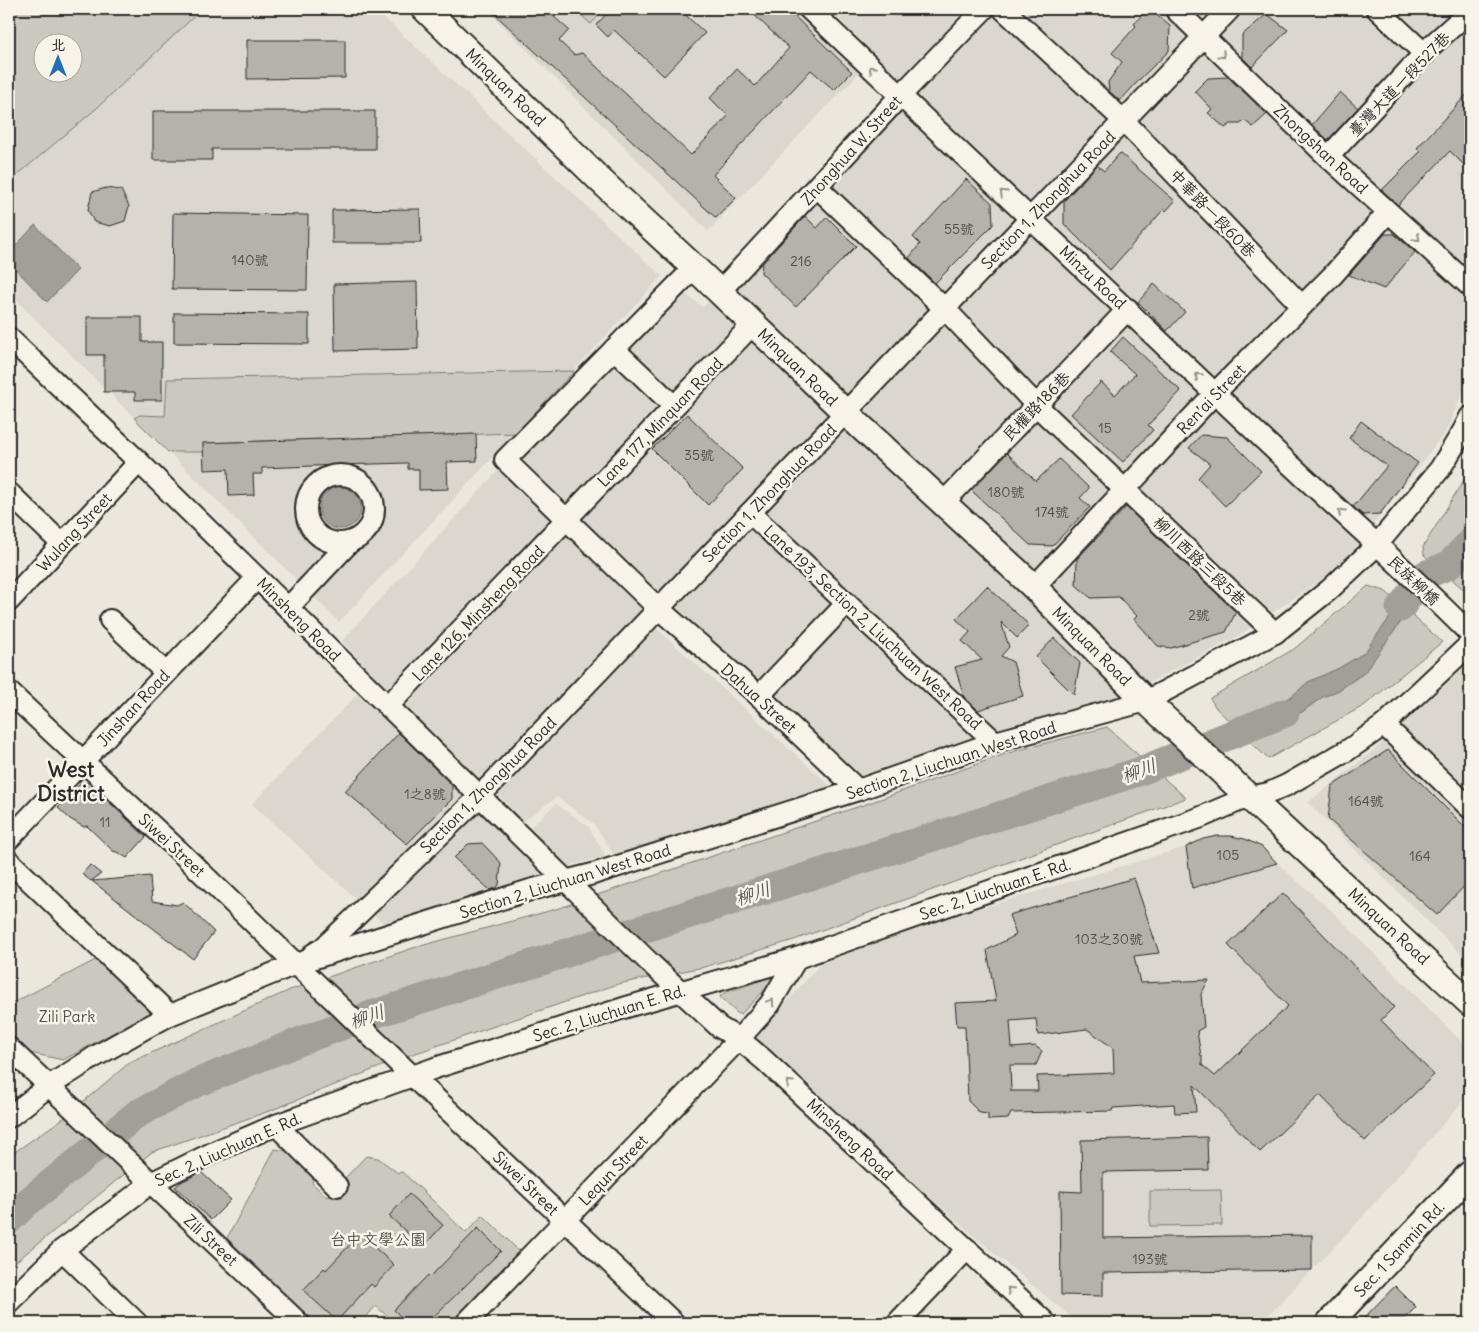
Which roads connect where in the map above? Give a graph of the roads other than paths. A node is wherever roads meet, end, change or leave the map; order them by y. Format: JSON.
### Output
{"nodes":[{"id":1,"x":425,"y":9,"type":"edge"},
{"id":2,"x":809,"y":9,"type":"edge"},
{"id":3,"x":984,"y":9,"type":"edge"},
{"id":4,"x":1003,"y":9,"type":"edge"},
{"id":5,"x":1175,"y":9,"type":"edge"},
{"id":6,"x":1230,"y":9,"type":"edge"},
{"id":7,"x":1377,"y":9,"type":"edge"},
{"id":8,"x":1470,"y":11,"type":"edge"},
{"id":9,"x":1203,"y":37,"type":"junction"},
{"id":10,"x":1425,"y":54,"type":"junction"},
{"id":11,"x":900,"y":96,"type":"junction"},
{"id":12,"x":1124,"y":121,"type":"junction"},
{"id":13,"x":1328,"y":158,"type":"junction"},
{"id":14,"x":817,"y":187,"type":"junction"},
{"id":15,"x":1388,"y":212,"type":"junction"},
{"id":16,"x":1030,"y":219,"type":"junction"},
{"id":17,"x":694,"y":268,"type":"junction"},
{"id":18,"x":1470,"y":286,"type":"edge"},
{"id":19,"x":720,"y":292,"type":"junction"},
{"id":20,"x":1302,"y":306,"type":"junction"},
{"id":21,"x":944,"y":309,"type":"junction"},
{"id":22,"x":1128,"y":309,"type":"junction"},
{"id":23,"x":753,"y":324,"type":"junction"},
{"id":24,"x":614,"y":349,"type":"junction"},
{"id":25,"x":13,"y":350,"type":"edge"},
{"id":26,"x":1215,"y":393,"type":"junction"},
{"id":27,"x":674,"y":406,"type":"junction"},
{"id":28,"x":1037,"y":406,"type":"junction"},
{"id":29,"x":846,"y":412,"type":"junction"},
{"id":30,"x":1470,"y":416,"type":"edge"},
{"id":31,"x":140,"y":462,"type":"junction"},
{"id":32,"x":1125,"y":490,"type":"junction"},
{"id":33,"x":9,"y":493,"type":"edge"},
{"id":34,"x":944,"y":502,"type":"junction"},
{"id":35,"x":750,"y":513,"type":"junction"},
{"id":36,"x":567,"y":520,"type":"junction"},
{"id":37,"x":350,"y":542,"type":"dead end"},
{"id":38,"x":62,"y":544,"type":"junction"},
{"id":39,"x":1376,"y":546,"type":"junction"},
{"id":40,"x":258,"y":578,"type":"junction"},
{"id":41,"x":1034,"y":587,"type":"junction"},
{"id":42,"x":9,"y":601,"type":"edge"},
{"id":43,"x":847,"y":603,"type":"junction"},
{"id":44,"x":288,"y":608,"type":"junction"},
{"id":45,"x":659,"y":609,"type":"junction"},
{"id":46,"x":110,"y":620,"type":"dead end"},
{"id":47,"x":1275,"y":633,"type":"junction"},
{"id":48,"x":1470,"y":634,"type":"edge"},
{"id":49,"x":1470,"y":644,"type":"edge"},
{"id":50,"x":166,"y":673,"type":"junction"},
{"id":51,"x":9,"y":692,"type":"edge"},
{"id":52,"x":759,"y":696,"type":"junction"},
{"id":53,"x":1146,"y":701,"type":"junction"},
{"id":54,"x":388,"y":706,"type":"junction"},
{"id":55,"x":1384,"y":725,"type":"junction"},
{"id":56,"x":995,"y":742,"type":"junction"},
{"id":57,"x":82,"y":761,"type":"junction"},
{"id":58,"x":858,"y":790,"type":"junction"},
{"id":59,"x":480,"y":796,"type":"junction"},
{"id":60,"x":1248,"y":797,"type":"junction"},
{"id":61,"x":1470,"y":808,"type":"edge"},
{"id":62,"x":9,"y":839,"type":"edge"},
{"id":63,"x":9,"y":861,"type":"edge"},
{"id":64,"x":565,"y":880,"type":"junction"},
{"id":65,"x":797,"y":958,"type":"junction"},
{"id":66,"x":296,"y":964,"type":"junction"},
{"id":67,"x":681,"y":990,"type":"junction"},
{"id":68,"x":1470,"y":1003,"type":"edge"},
{"id":69,"x":170,"y":1016,"type":"junction"},
{"id":70,"x":739,"y":1039,"type":"junction"},
{"id":71,"x":9,"y":1048,"type":"edge"},
{"id":72,"x":412,"y":1076,"type":"junction"},
{"id":73,"x":49,"y":1086,"type":"junction"},
{"id":74,"x":9,"y":1117,"type":"edge"},
{"id":75,"x":276,"y":1125,"type":"junction"},
{"id":76,"x":1470,"y":1174,"type":"edge"},
{"id":77,"x":151,"y":1183,"type":"junction"},
{"id":78,"x":337,"y":1186,"type":"dead end"},
{"id":79,"x":565,"y":1220,"type":"junction"},
{"id":80,"x":967,"y":1248,"type":"junction"},
{"id":81,"x":62,"y":1250,"type":"junction"},
{"id":82,"x":9,"y":1302,"type":"edge"},
{"id":83,"x":290,"y":1320,"type":"edge"},
{"id":84,"x":131,"y":1321,"type":"edge"},
{"id":85,"x":1336,"y":1321,"type":"edge"},
{"id":86,"x":466,"y":1323,"type":"edge"},
{"id":87,"x":674,"y":1323,"type":"edge"},
{"id":88,"x":897,"y":1323,"type":"edge"},
{"id":89,"x":1046,"y":1323,"type":"edge"}],
"edges":[{"from":1,"to":17,"type":"main road","name":"Minquan Road"},
{"from":11,"to":2,"type":"street","name":"Minzu Road","one_way":true},
{"from":3,"to":11,"type":"street","name":"Zhonghua W. Street"},
{"from":4,"to":12,"type":"street","name":"中華路一段60巷"},
{"from":5,"to":9,"type":"street","name":"Zhongshan Road"},
{"from":6,"to":9,"type":"street","name":"Section 1, Zhonghua Road"},
{"from":7,"to":10,"type":"street"},
{"from":8,"to":10,"type":"street","name":"臺灣大道一段527巷"},
{"from":9,"to":12,"type":"street","name":"Section 1, Zhonghua Road"},
{"from":9,"to":13,"type":"street","name":"Zhongshan Road","one_way":true},
{"from":10,"to":13,"type":"street","name":"臺灣大道一段527巷"},
{"from":11,"to":14,"type":"street","name":"Zhonghua W. Street"},
{"from":16,"to":11,"type":"street","name":"Minzu Road","one_way":true},
{"from":12,"to":16,"type":"street","name":"Section 1, Zhonghua Road"},
{"from":12,"to":20,"type":"street","name":"中華路一段60巷"},
{"from":13,"to":15,"type":"street","name":"Zhongshan Road"},
{"from":14,"to":19,"type":"street","name":"Zhonghua W. Street"},
{"from":14,"to":21,"type":"street","name":"柳川西路三段5巷"},
{"from":15,"to":18,"type":"street","name":"Zhongshan Road","one_way":true},
{"from":15,"to":20,"type":"street","name":"Ren’ai Street"},
{"from":16,"to":21,"type":"street","name":"Section 1, Zhonghua Road"},
{"from":16,"to":22,"type":"street","name":"Minzu Road"},
{"from":17,"to":19,"type":"main road","name":"Minquan Road"},
{"from":17,"to":24,"type":"street"},
{"from":19,"to":23,"type":"main road","name":"Minquan Road"},
{"from":20,"to":26,"type":"street","name":"Ren’ai Street"},
{"from":21,"to":28,"type":"street","name":"柳川西路三段5巷"},
{"from":21,"to":29,"type":"street","name":"Section 1, Zhonghua Road"},
{"from":26,"to":22,"type":"street","name":"Minzu Road","one_way":true},
{"from":22,"to":28,"type":"street","name":"民權路186巷"},
{"from":23,"to":27,"type":"street","name":"Lane 177, Minquan Road"},
{"from":23,"to":29,"type":"main road","name":"Minquan Road"},
{"from":24,"to":27,"type":"street"},
{"from":24,"to":36,"type":"street","name":"Dahua Street"},
{"from":25,"to":31,"type":"street","name":"Minsheng Road"},
{"from":26,"to":32,"type":"street","name":"Ren’ai Street"},
{"from":39,"to":26,"type":"street","name":"Minzu Road","one_way":true},
{"from":27,"to":36,"type":"street","name":"Lane 177, Minquan Road"},
{"from":28,"to":32,"type":"street","name":"柳川西路三段5巷"},
{"from":28,"to":34,"type":"street","name":"民權路186巷"},
{"from":29,"to":34,"type":"main road","name":"Minquan Road"},
{"from":29,"to":35,"type":"street","name":"Section 1, Zhonghua Road"},
{"from":30,"to":39,"type":"street","name":"Section 2, Liuchuan West Road"},
{"from":31,"to":38,"type":"street","name":"Wulang Street"},
{"from":31,"to":40,"type":"street","name":"Minsheng Road"},
{"from":32,"to":41,"type":"street","name":"Ren’ai Street"},
{"from":32,"to":47,"type":"street","name":"柳川西路三段5巷"},
{"from":33,"to":38,"type":"street"},
{"from":34,"to":41,"type":"main road","name":"Minquan Road"},
{"from":35,"to":43,"type":"street","name":"Lane 193, Section 2, Liuchuan West Road"},
{"from":35,"to":45,"type":"street","name":"Section 1, Zhonghua Road"},
{"from":36,"to":45,"type":"street","name":"Dahua Street"},
{"from":36,"to":54,"type":"street","name":"Lane 126, Minsheng Road"},
{"from":37,"to":44,"type":"street"},
{"from":38,"to":42,"type":"street","name":"Wulang Street"},
{"from":39,"to":47,"type":"street","name":"Section 2, Liuchuan West Road"},
{"from":39,"to":48,"type":"street","name":"民族柳橋"},
{"from":40,"to":44,"type":"street","name":"Minsheng Road"},
{"from":40,"to":50,"type":"street","name":"Jinshan Road"},
{"from":41,"to":53,"type":"main road","name":"Minquan Road"},
{"from":43,"to":52,"type":"street"},
{"from":43,"to":56,"type":"street","name":"Lane 193, Section 2, Liuchuan West Road"},
{"from":44,"to":54,"type":"street","name":"Minsheng Road"},
{"from":45,"to":52,"type":"street","name":"Dahua Street"},
{"from":45,"to":59,"type":"street","name":"Section 1, Zhonghua Road"},
{"from":46,"to":50,"type":"street"},
{"from":47,"to":53,"type":"street","name":"Section 2, Liuchuan West Road"},
{"from":49,"to":55,"type":"street","name":"Sec. 2, Liuchuan E. Rd."},
{"from":50,"to":57,"type":"street","name":"Jinshan Road"},
{"from":51,"to":57,"type":"street","name":"Siwei Street"},
{"from":52,"to":58,"type":"street","name":"Dahua Street"},
{"from":53,"to":56,"type":"street","name":"Section 2, Liuchuan West Road"},
{"from":53,"to":60,"type":"main road","name":"Minquan Road"},
{"from":54,"to":59,"type":"street","name":"Minsheng Road"},
{"from":55,"to":60,"type":"street","name":"Sec. 2, Liuchuan E. Rd."},
{"from":55,"to":61,"type":"street"},
{"from":56,"to":58,"type":"street","name":"Section 2, Liuchuan West Road"},
{"from":57,"to":62,"type":"street","name":"Jinshan Road"},
{"from":57,"to":66,"type":"street","name":"Siwei Street"},
{"from":58,"to":64,"type":"street","name":"Section 2, Liuchuan West Road"},
{"from":59,"to":64,"type":"street","name":"Minsheng Road"},
{"from":59,"to":66,"type":"street","name":"Section 1, Zhonghua Road"},
{"from":60,"to":65,"type":"street","name":"Sec. 2, Liuchuan E. Rd."},
{"from":60,"to":68,"type":"main road","name":"Minquan Road"},
{"from":63,"to":69,"type":"street"},
{"from":64,"to":66,"type":"street","name":"Section 2, Liuchuan West Road"},
{"from":64,"to":67,"type":"street","name":"Minsheng Road"},
{"from":65,"to":67,"type":"street","name":"Sec. 2, Liuchuan E. Rd."},
{"from":70,"to":65,"type":"street","name":"Lequn Street","one_way":true},
{"from":66,"to":69,"type":"street","name":"Section 2, Liuchuan West Road"},
{"from":66,"to":72,"type":"street","name":"Siwei Street"},
{"from":67,"to":70,"type":"street","name":"Minsheng Road"},
{"from":67,"to":72,"type":"street","name":"Sec. 2, Liuchuan E. Rd."},
{"from":69,"to":73,"type":"street","name":"Section 2, Liuchuan West Road"},
{"from":70,"to":79,"type":"street","name":"Lequn Street"},
{"from":80,"to":70,"type":"street","name":"Minsheng Road","one_way":true},
{"from":71,"to":73,"type":"street"},
{"from":72,"to":75,"type":"street","name":"Sec. 2, Liuchuan E. Rd."},
{"from":72,"to":79,"type":"street","name":"Siwei Street"},
{"from":73,"to":74,"type":"street","name":"Section 2, Liuchuan West Road"},
{"from":73,"to":77,"type":"street","name":"Zili Street"},
{"from":75,"to":77,"type":"street","name":"Sec. 2, Liuchuan E. Rd."},
{"from":75,"to":78,"type":"street"},
{"from":76,"to":85,"type":"main road","name":"Sec. 1 Sanmin Rd."},
{"from":77,"to":81,"type":"street","name":"Sec. 2, Liuchuan E. Rd."},
{"from":77,"to":83,"type":"street","name":"Zili Street"},
{"from":79,"to":86,"type":"street","name":"Lequn Street"},
{"from":79,"to":87,"type":"street","name":"Siwei Street"},
{"from":80,"to":88,"type":"street"},
{"from":89,"to":80,"type":"street","name":"Minsheng Road","one_way":true},
{"from":81,"to":82,"type":"street","name":"Sec. 2, Liuchuan E. Rd."},
{"from":81,"to":84,"type":"street"}]}
